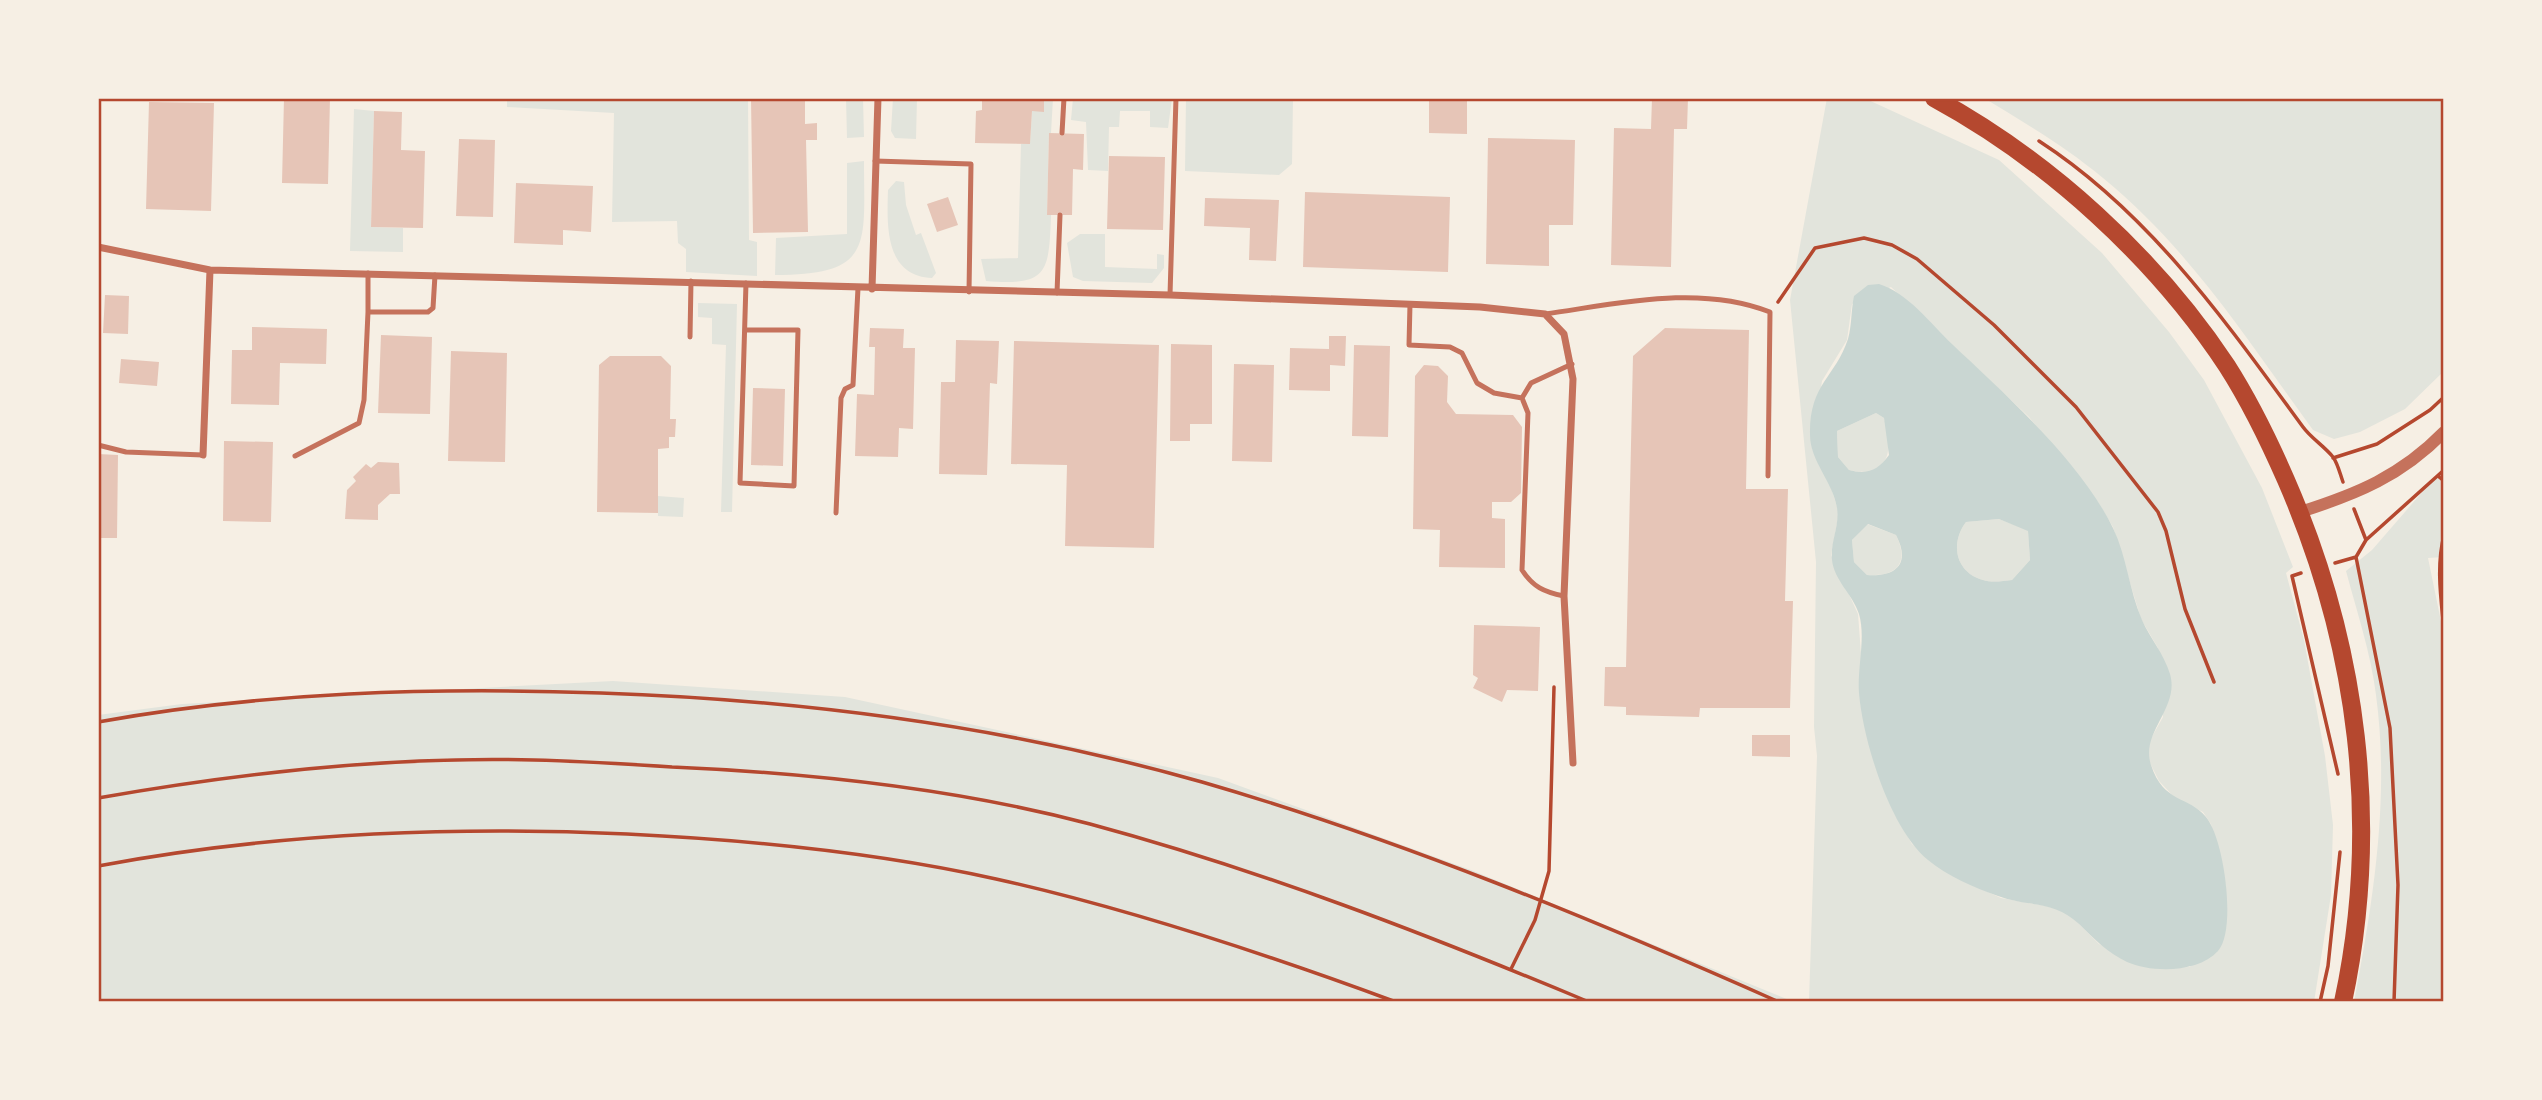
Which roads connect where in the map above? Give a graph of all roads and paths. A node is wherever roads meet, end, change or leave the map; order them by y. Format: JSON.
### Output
{"nodes":[{"id":1,"x":878,"y":98,"type":"edge"},
{"id":2,"x":1064,"y":98,"type":"edge"},
{"id":3,"x":1176,"y":98,"type":"edge"},
{"id":4,"x":1934,"y":98,"type":"edge"},
{"id":5,"x":1062,"y":133,"type":"dead end"},
{"id":6,"x":875,"y":161,"type":"junction"},
{"id":7,"x":1060,"y":215,"type":"dead end"},
{"id":8,"x":98,"y":247,"type":"edge"},
{"id":9,"x":210,"y":270,"type":"junction"},
{"id":10,"x":368,"y":273,"type":"junction"},
{"id":11,"x":435,"y":275,"type":"junction"},
{"id":12,"x":691,"y":281,"type":"junction"},
{"id":13,"x":746,"y":283,"type":"junction"},
{"id":14,"x":858,"y":288,"type":"junction"},
{"id":15,"x":872,"y":289,"type":"junction"},
{"id":16,"x":969,"y":292,"type":"junction"},
{"id":17,"x":1057,"y":293,"type":"junction"},
{"id":18,"x":1170,"y":295,"type":"junction"},
{"id":19,"x":1410,"y":304,"type":"junction"},
{"id":20,"x":368,"y":312,"type":"junction"},
{"id":21,"x":1770,"y":312,"type":"junction"},
{"id":22,"x":1545,"y":314,"type":"junction"},
{"id":23,"x":744,"y":330,"type":"junction"},
{"id":24,"x":690,"y":337,"type":"dead end"},
{"id":25,"x":1572,"y":364,"type":"junction"},
{"id":26,"x":2444,"y":397,"type":"edge"},
{"id":27,"x":1522,"y":398,"type":"junction"},
{"id":28,"x":2444,"y":432,"type":"edge"},
{"id":29,"x":98,"y":445,"type":"edge"},
{"id":30,"x":203,"y":455,"type":"joint"},
{"id":31,"x":295,"y":456,"type":"dead end"},
{"id":32,"x":2333,"y":458,"type":"dead end"},
{"id":33,"x":2444,"y":470,"type":"edge"},
{"id":34,"x":1768,"y":476,"type":"dead end"},
{"id":35,"x":2438,"y":476,"type":"junction"},
{"id":36,"x":2444,"y":481,"type":"edge"},
{"id":37,"x":2349,"y":497,"type":"junction"},
{"id":38,"x":2300,"y":512,"type":"junction"},
{"id":39,"x":836,"y":513,"type":"dead end"},
{"id":40,"x":2444,"y":535,"type":"edge"},
{"id":41,"x":2367,"y":540,"type":"junction"},
{"id":42,"x":2292,"y":576,"type":"dead end"},
{"id":43,"x":1564,"y":596,"type":"junction"},
{"id":44,"x":2444,"y":630,"type":"edge"},
{"id":45,"x":1554,"y":679,"type":"dead end"},
{"id":46,"x":2214,"y":682,"type":"dead end"},
{"id":47,"x":98,"y":722,"type":"edge"},
{"id":48,"x":1573,"y":763,"type":"dead end"},
{"id":49,"x":2339,"y":779,"type":"dead end"},
{"id":50,"x":98,"y":798,"type":"edge"},
{"id":51,"x":2340,"y":840,"type":"dead end"},
{"id":52,"x":98,"y":866,"type":"edge"},
{"id":53,"x":1542,"y":901,"type":"junction"},
{"id":54,"x":1511,"y":969,"type":"junction"},
{"id":55,"x":1396,"y":1002,"type":"edge"},
{"id":56,"x":1589,"y":1002,"type":"edge"},
{"id":57,"x":1779,"y":1002,"type":"edge"},
{"id":58,"x":2320,"y":1002,"type":"edge"},
{"id":59,"x":2343,"y":1002,"type":"edge"},
{"id":60,"x":2394,"y":1002,"type":"edge"}],
"edges":[{"from":1,"to":6,"type":"street"},
{"from":2,"to":5,"type":"lane"},
{"from":3,"to":18,"type":"lane"},
{"from":4,"to":38,"type":"main road"},
{"from":6,"to":15,"type":"street"},
{"from":6,"to":16,"type":"lane"},
{"from":7,"to":17,"type":"lane"},
{"from":8,"to":9,"type":"street"},
{"from":9,"to":10,"type":"street"},
{"from":9,"to":30,"type":"street"},
{"from":10,"to":11,"type":"street"},
{"from":10,"to":20,"type":"lane"},
{"from":11,"to":12,"type":"street"},
{"from":11,"to":20,"type":"lane"},
{"from":12,"to":13,"type":"street"},
{"from":12,"to":24,"type":"lane"},
{"from":13,"to":14,"type":"street"},
{"from":13,"to":23,"type":"lane"},
{"from":14,"to":15,"type":"street"},
{"from":14,"to":39,"type":"lane"},
{"from":15,"to":16,"type":"street"},
{"from":16,"to":17,"type":"street"},
{"from":17,"to":18,"type":"street"},
{"from":18,"to":19,"type":"street"},
{"from":19,"to":22,"type":"street"},
{"from":19,"to":27,"type":"lane"},
{"from":20,"to":31,"type":"lane"},
{"from":21,"to":22,"type":"lane"},
{"from":21,"to":34,"type":"lane"},
{"from":21,"to":46,"type":"path"},
{"from":22,"to":25,"type":"street"},
{"from":23,"to":23,"type":"lane"},
{"from":25,"to":27,"type":"lane"},
{"from":25,"to":43,"type":"street"},
{"from":26,"to":32,"type":"path"},
{"from":27,"to":43,"type":"lane"},
{"from":28,"to":37,"type":"street"},
{"from":29,"to":30,"type":"lane"},
{"from":33,"to":35,"type":"path"},
{"from":35,"to":36,"type":"path"},
{"from":35,"to":41,"type":"path"},
{"from":37,"to":38,"type":"street"},
{"from":37,"to":41,"type":"path"},
{"from":38,"to":59,"type":"main road"},
{"from":40,"to":44,"type":"path"},
{"from":41,"to":60,"type":"path"},
{"from":42,"to":49,"type":"path"},
{"from":43,"to":48,"type":"street"},
{"from":45,"to":53,"type":"path"},
{"from":47,"to":53,"type":"path"},
{"from":50,"to":54,"type":"path"},
{"from":51,"to":58,"type":"path"},
{"from":52,"to":55,"type":"path"},
{"from":53,"to":54,"type":"path"},
{"from":53,"to":57,"type":"path"},
{"from":54,"to":56,"type":"path"}]}
